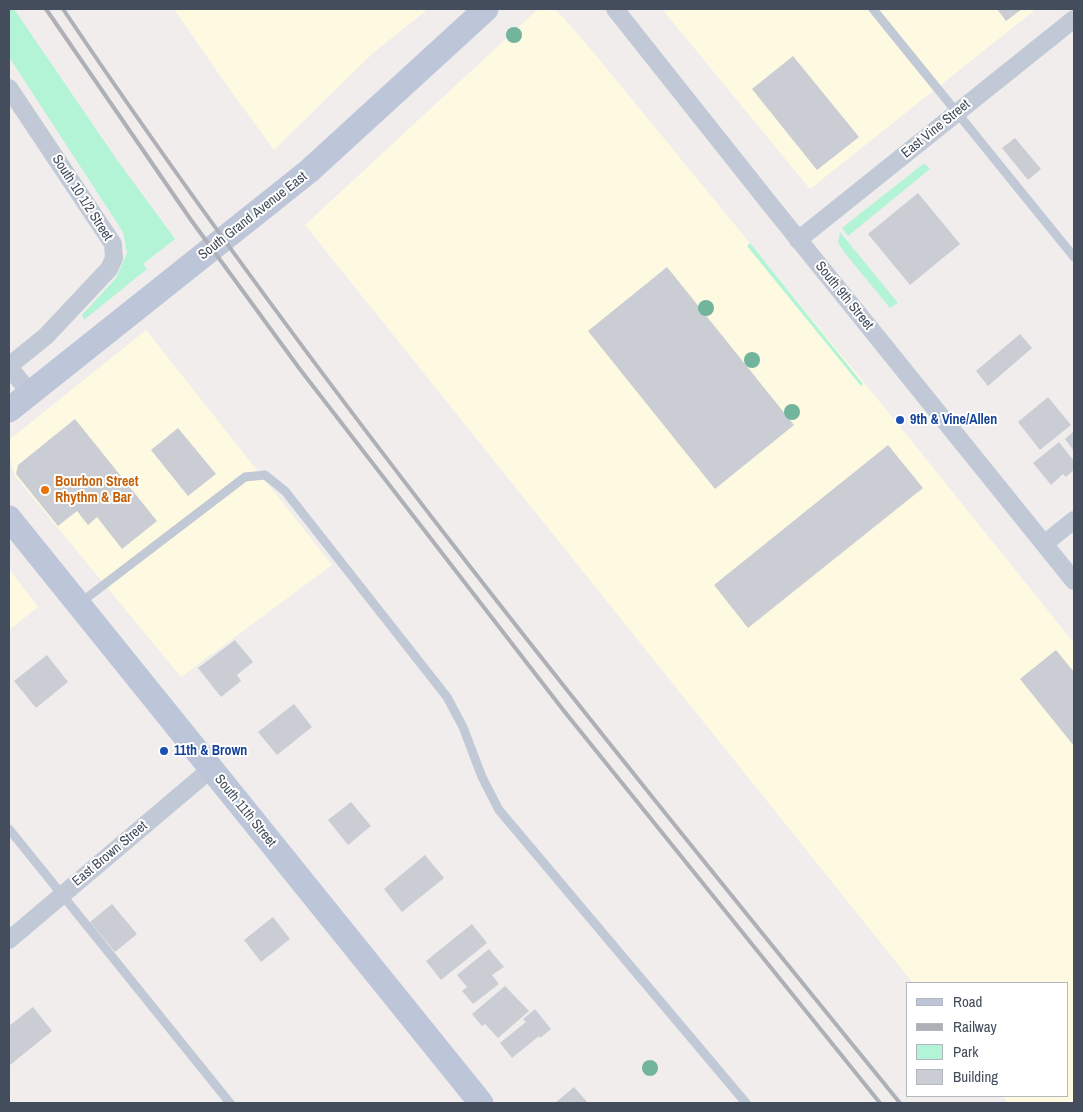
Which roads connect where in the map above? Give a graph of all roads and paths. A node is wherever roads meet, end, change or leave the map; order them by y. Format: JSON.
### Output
{"nodes":[{"id":1,"x":486,"y":9,"type":"edge"},
{"id":2,"x":615,"y":9,"type":"edge"},
{"id":3,"x":873,"y":9,"type":"edge"},
{"id":4,"x":1074,"y":19,"type":"edge"},
{"id":5,"x":9,"y":88,"type":"edge"},
{"id":6,"x":957,"y":113,"type":"junction"},
{"id":7,"x":798,"y":240,"type":"junction"},
{"id":8,"x":1074,"y":257,"type":"edge"},
{"id":9,"x":9,"y":367,"type":"edge"},
{"id":10,"x":30,"y":393,"type":"junction"},
{"id":11,"x":9,"y":410,"type":"edge"},
{"id":12,"x":9,"y":518,"type":"edge"},
{"id":13,"x":1074,"y":520,"type":"edge"},
{"id":14,"x":1044,"y":544,"type":"junction"},
{"id":15,"x":1074,"y":581,"type":"edge"},
{"id":16,"x":78,"y":604,"type":"junction"},
{"id":17,"x":211,"y":769,"type":"junction"},
{"id":18,"x":9,"y":829,"type":"edge"},
{"id":19,"x":62,"y":894,"type":"junction"},
{"id":20,"x":9,"y":940,"type":"edge"},
{"id":21,"x":230,"y":1103,"type":"edge"},
{"id":22,"x":481,"y":1103,"type":"edge"},
{"id":23,"x":746,"y":1103,"type":"edge"}],
"edges":[{"from":1,"to":10,"type":"street","name":"South Grand Avenue East"},
{"from":2,"to":7,"type":"street","name":"South 9th Street"},
{"from":3,"to":6,"type":"lane"},
{"from":4,"to":6,"type":"street","name":"East Vine Street"},
{"from":5,"to":9,"type":"street","name":"South 10 1/2 Street"},
{"from":6,"to":7,"type":"street","name":"East Vine Street"},
{"from":6,"to":8,"type":"lane"},
{"from":7,"to":14,"type":"street","name":"South 9th Street"},
{"from":9,"to":10,"type":"street","name":"South 10 1/2 Street"},
{"from":10,"to":11,"type":"street","name":"South Grand Avenue East"},
{"from":12,"to":16,"type":"street","name":"South 11th Street"},
{"from":13,"to":14,"type":"street"},
{"from":14,"to":15,"type":"street","name":"South 9th Street"},
{"from":16,"to":17,"type":"street","name":"South 11th Street"},
{"from":16,"to":23,"type":"lane"},
{"from":17,"to":19,"type":"street","name":"East Brown Street"},
{"from":17,"to":22,"type":"street","name":"South 11th Street"},
{"from":18,"to":19,"type":"lane"},
{"from":19,"to":20,"type":"street","name":"East Brown Street"},
{"from":19,"to":21,"type":"lane"}]}
